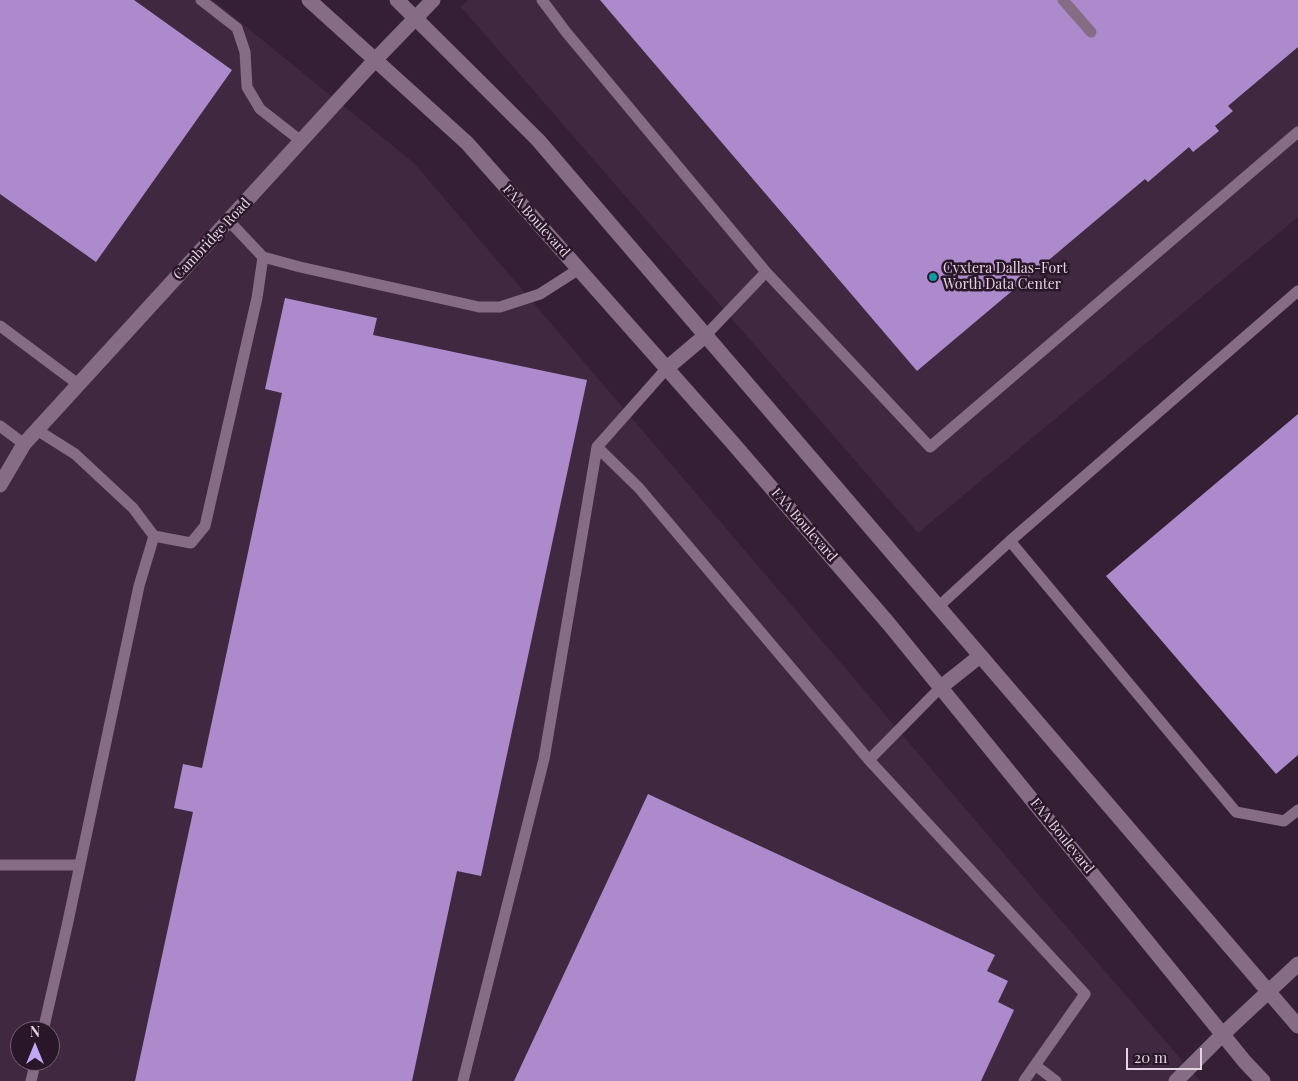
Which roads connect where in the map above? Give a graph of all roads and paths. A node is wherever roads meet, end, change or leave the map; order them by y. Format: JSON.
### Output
{"nodes":[{"id":1,"x":201,"y":0,"type":"edge"},
{"id":2,"x":310,"y":0,"type":"edge"},
{"id":3,"x":397,"y":0,"type":"edge"},
{"id":4,"x":432,"y":0,"type":"edge"},
{"id":5,"x":542,"y":0,"type":"edge"},
{"id":6,"x":1063,"y":0,"type":"edge"},
{"id":7,"x":416,"y":17,"type":"junction"},
{"id":8,"x":1091,"y":32,"type":"dead end"},
{"id":9,"x":375,"y":60,"type":"junction"},
{"id":10,"x":1298,"y":132,"type":"edge"},
{"id":11,"x":301,"y":141,"type":"junction"},
{"id":12,"x":228,"y":220,"type":"junction"},
{"id":13,"x":263,"y":257,"type":"junction"},
{"id":14,"x":579,"y":269,"type":"junction"},
{"id":15,"x":766,"y":272,"type":"junction"},
{"id":16,"x":1298,"y":291,"type":"edge"},
{"id":17,"x":0,"y":326,"type":"edge"},
{"id":18,"x":706,"y":335,"type":"junction"},
{"id":19,"x":667,"y":368,"type":"junction"},
{"id":20,"x":78,"y":384,"type":"junction"},
{"id":21,"x":0,"y":426,"type":"edge"},
{"id":22,"x":37,"y":430,"type":"junction"},
{"id":23,"x":24,"y":444,"type":"junction"},
{"id":24,"x":596,"y":447,"type":"junction"},
{"id":25,"x":0,"y":485,"type":"edge"},
{"id":26,"x":154,"y":536,"type":"junction"},
{"id":27,"x":1010,"y":542,"type":"junction"},
{"id":28,"x":938,"y":607,"type":"junction"},
{"id":29,"x":980,"y":656,"type":"junction"},
{"id":30,"x":941,"y":687,"type":"junction"},
{"id":31,"x":869,"y":760,"type":"junction"},
{"id":32,"x":1298,"y":810,"type":"edge"},
{"id":33,"x":0,"y":865,"type":"edge"},
{"id":34,"x":80,"y":865,"type":"junction"},
{"id":35,"x":1298,"y":964,"type":"edge"},
{"id":36,"x":1268,"y":992,"type":"junction"},
{"id":37,"x":45,"y":1021,"type":"edge"},
{"id":38,"x":1298,"y":1026,"type":"edge"},
{"id":39,"x":1223,"y":1034,"type":"junction"},
{"id":40,"x":1036,"y":1065,"type":"junction"},
{"id":41,"x":463,"y":1081,"type":"edge"},
{"id":42,"x":1024,"y":1081,"type":"edge"},
{"id":43,"x":1056,"y":1081,"type":"edge"},
{"id":44,"x":1176,"y":1081,"type":"edge"},
{"id":45,"x":1263,"y":1081,"type":"edge"}],
"edges":[{"from":1,"to":11,"type":"lane"},
{"from":2,"to":9,"type":"street","name":"FAA Boulevard"},
{"from":3,"to":7,"type":"street"},
{"from":4,"to":7,"type":"street","name":"Cambridge Road"},
{"from":5,"to":15,"type":"lane"},
{"from":6,"to":8,"type":"lane"},
{"from":7,"to":9,"type":"street","name":"Cambridge Road"},
{"from":7,"to":18,"type":"street"},
{"from":9,"to":11,"type":"street","name":"Cambridge Road"},
{"from":9,"to":14,"type":"street","name":"FAA Boulevard"},
{"from":10,"to":15,"type":"lane"},
{"from":11,"to":12,"type":"street","name":"Cambridge Road"},
{"from":12,"to":13,"type":"lane"},
{"from":12,"to":20,"type":"street","name":"Cambridge Road"},
{"from":13,"to":14,"type":"lane"},
{"from":13,"to":26,"type":"lane"},
{"from":14,"to":19,"type":"street","name":"FAA Boulevard"},
{"from":15,"to":18,"type":"lane"},
{"from":16,"to":27,"type":"lane"},
{"from":17,"to":20,"type":"lane"},
{"from":18,"to":19,"type":"street"},
{"from":18,"to":28,"type":"street"},
{"from":19,"to":24,"type":"lane"},
{"from":19,"to":30,"type":"street","name":"FAA Boulevard"},
{"from":20,"to":22,"type":"street","name":"Cambridge Road"},
{"from":21,"to":23,"type":"lane"},
{"from":22,"to":23,"type":"street","name":"Cambridge Road"},
{"from":22,"to":26,"type":"lane"},
{"from":23,"to":25,"type":"street","name":"Cambridge Road"},
{"from":24,"to":31,"type":"lane"},
{"from":24,"to":41,"type":"lane"},
{"from":26,"to":34,"type":"lane"},
{"from":27,"to":28,"type":"lane"},
{"from":27,"to":32,"type":"lane"},
{"from":28,"to":29,"type":"street"},
{"from":29,"to":30,"type":"street"},
{"from":29,"to":36,"type":"street"},
{"from":30,"to":31,"type":"lane"},
{"from":30,"to":39,"type":"street","name":"FAA Boulevard"},
{"from":31,"to":40,"type":"lane"},
{"from":33,"to":34,"type":"lane"},
{"from":34,"to":37,"type":"lane"},
{"from":35,"to":36,"type":"street"},
{"from":36,"to":38,"type":"street"},
{"from":36,"to":39,"type":"street"},
{"from":39,"to":44,"type":"street"},
{"from":39,"to":45,"type":"street","name":"FAA Boulevard"},
{"from":40,"to":42,"type":"lane"},
{"from":40,"to":43,"type":"lane"}]}
